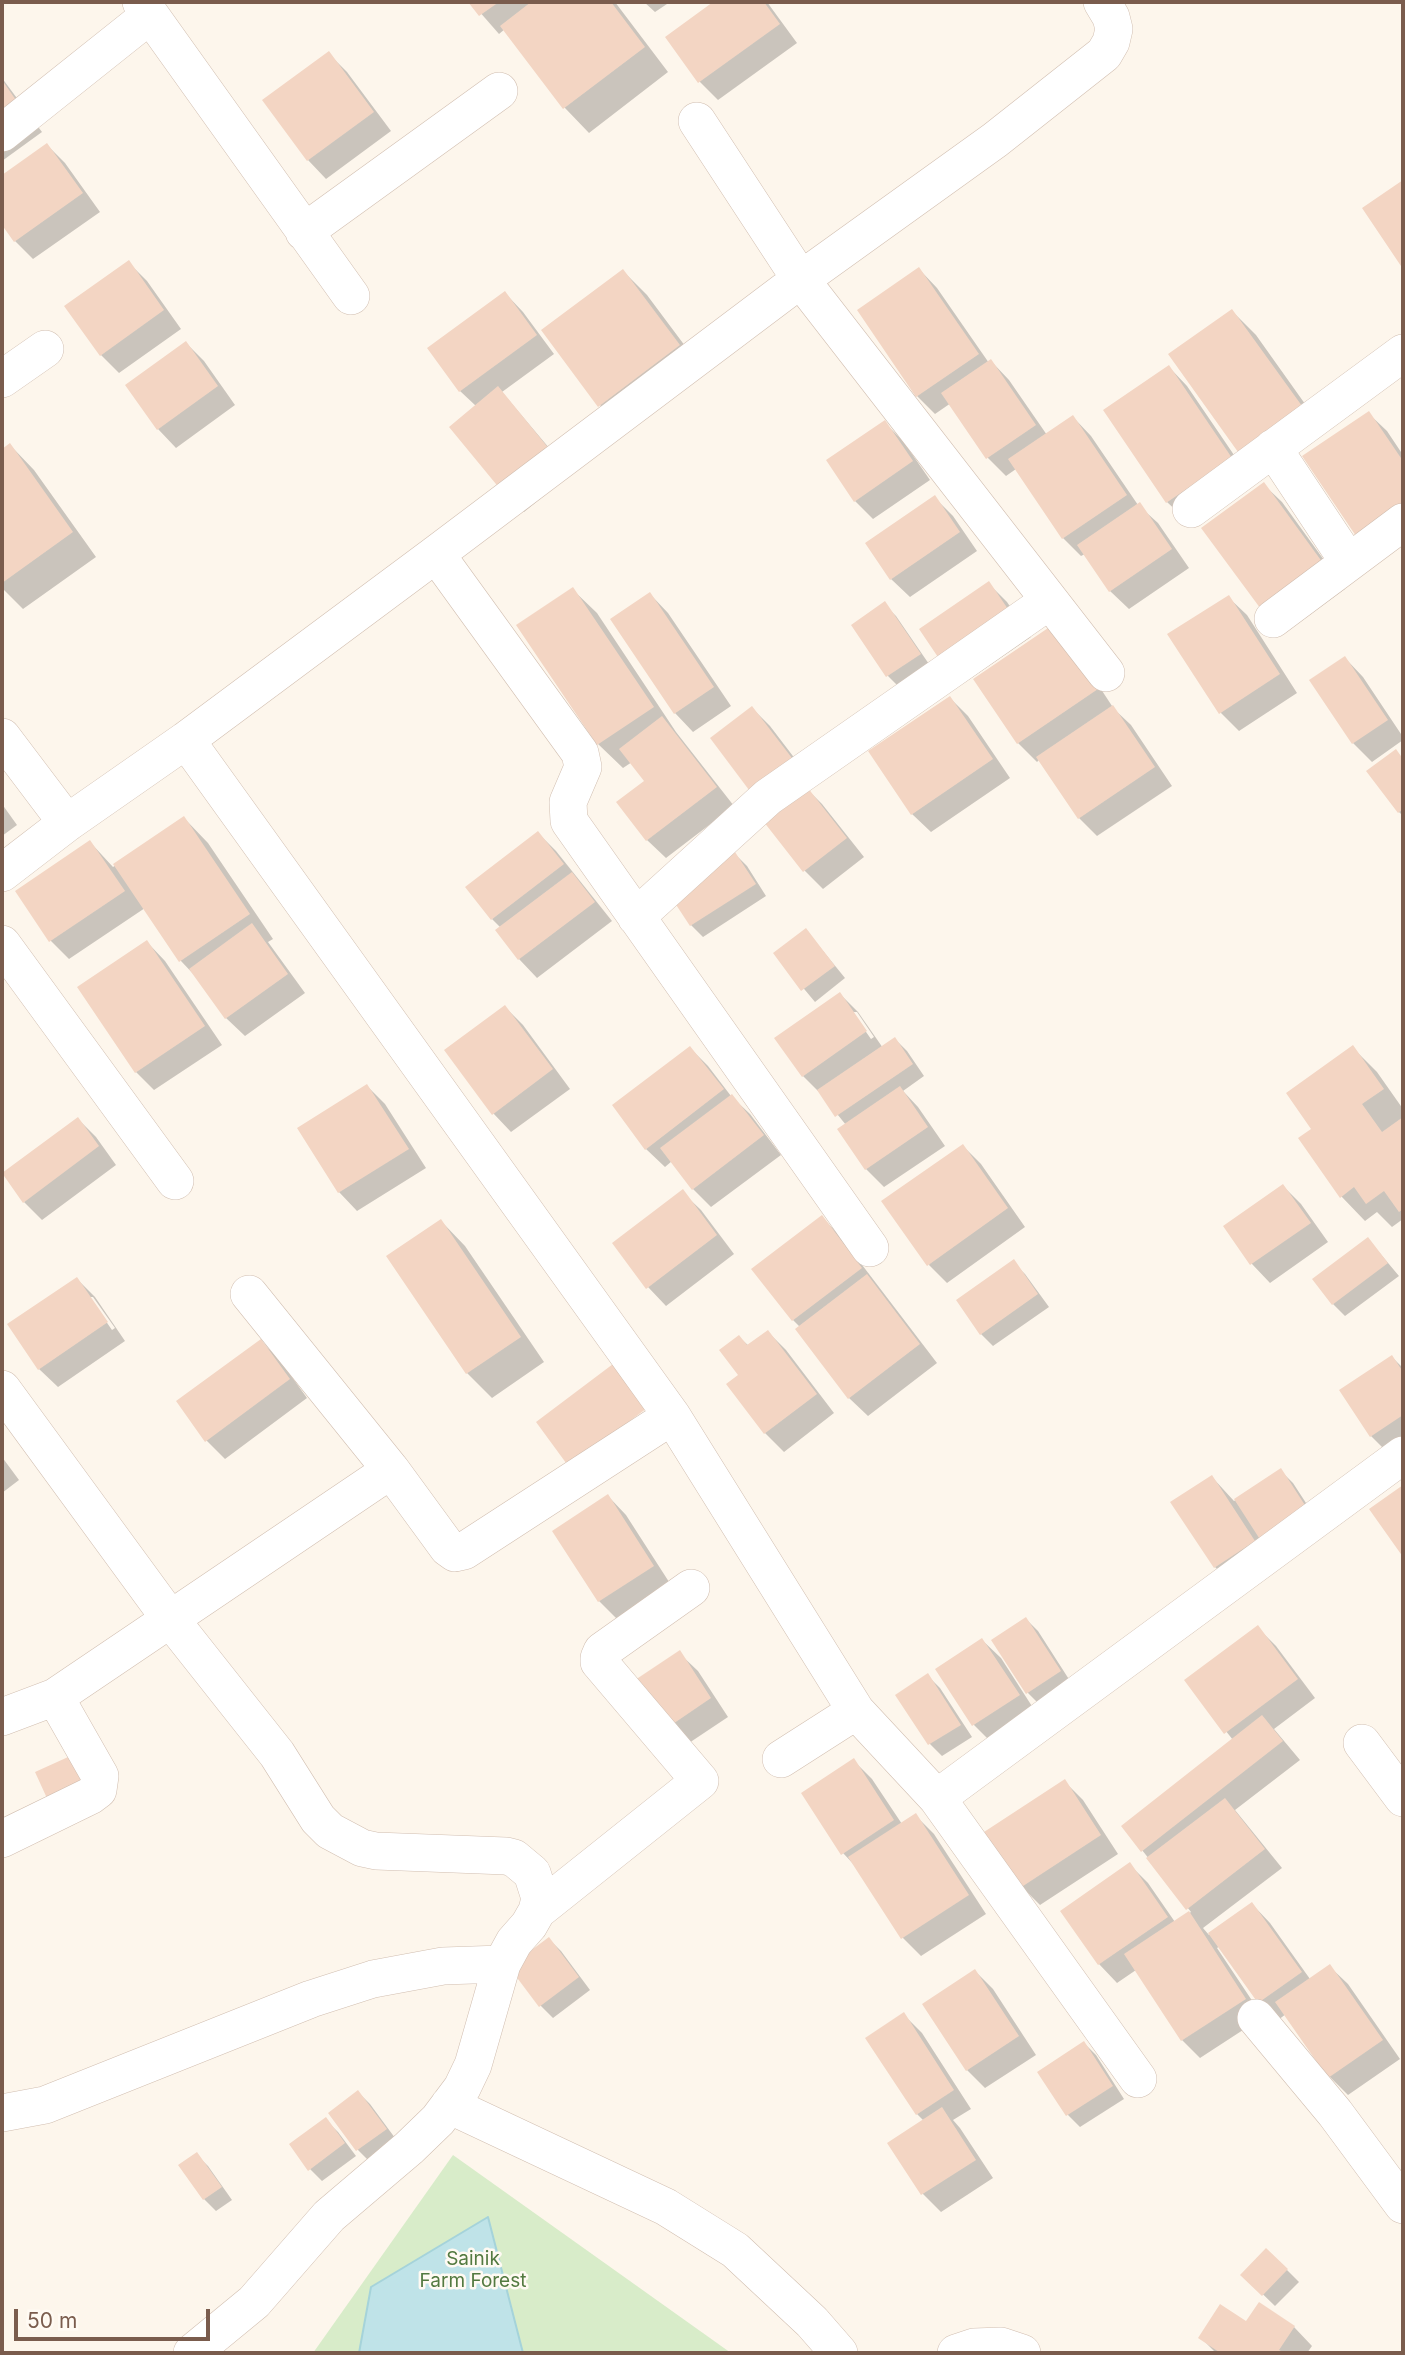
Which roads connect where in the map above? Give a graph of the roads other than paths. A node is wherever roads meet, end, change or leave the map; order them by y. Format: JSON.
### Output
{"nodes":[{"id":1,"x":1102,"y":2,"type":"edge"},
{"id":2,"x":146,"y":8,"type":"edge"},
{"id":3,"x":499,"y":91,"type":"dead end"},
{"id":4,"x":697,"y":121,"type":"dead end"},
{"id":5,"x":2,"y":133,"type":"edge"},
{"id":6,"x":304,"y":232,"type":"junction"},
{"id":7,"x":801,"y":280,"type":"junction"},
{"id":8,"x":351,"y":296,"type":"dead end"},
{"id":9,"x":45,"y":349,"type":"dead end"},
{"id":10,"x":1403,"y":353,"type":"edge"},
{"id":11,"x":2,"y":379,"type":"edge"},
{"id":12,"x":1273,"y":448,"type":"junction"},
{"id":13,"x":1191,"y":509,"type":"dead end"},
{"id":14,"x":1403,"y":522,"type":"edge"},
{"id":15,"x":436,"y":554,"type":"junction"},
{"id":16,"x":1348,"y":561,"type":"junction"},
{"id":17,"x":1049,"y":601,"type":"junction"},
{"id":18,"x":1273,"y":618,"type":"dead end"},
{"id":19,"x":1106,"y":673,"type":"dead end"},
{"id":20,"x":2,"y":737,"type":"edge"},
{"id":21,"x":186,"y":740,"type":"junction"},
{"id":22,"x":67,"y":823,"type":"junction"},
{"id":23,"x":2,"y":873,"type":"edge"},
{"id":24,"x":636,"y":917,"type":"junction"},
{"id":25,"x":2,"y":944,"type":"edge"},
{"id":26,"x":175,"y":1181,"type":"dead end"},
{"id":27,"x":870,"y":1248,"type":"dead end"},
{"id":28,"x":249,"y":1294,"type":"dead end"},
{"id":29,"x":2,"y":1390,"type":"edge"},
{"id":30,"x":672,"y":1416,"type":"junction"},
{"id":31,"x":1403,"y":1455,"type":"edge"},
{"id":32,"x":391,"y":1469,"type":"junction"},
{"id":33,"x":691,"y":1588,"type":"dead end"},
{"id":34,"x":171,"y":1620,"type":"junction"},
{"id":35,"x":55,"y":1697,"type":"junction"},
{"id":36,"x":856,"y":1711,"type":"junction"},
{"id":37,"x":2,"y":1717,"type":"edge"},
{"id":38,"x":1362,"y":1743,"type":"dead end"},
{"id":39,"x":780,"y":1759,"type":"dead end"},
{"id":40,"x":937,"y":1798,"type":"junction"},
{"id":41,"x":1403,"y":1798,"type":"edge"},
{"id":42,"x":2,"y":1839,"type":"edge"},
{"id":43,"x":537,"y":1911,"type":"junction"},
{"id":44,"x":502,"y":1964,"type":"junction"},
{"id":45,"x":1256,"y":2018,"type":"dead end"},
{"id":46,"x":1138,"y":2079,"type":"dead end"},
{"id":47,"x":449,"y":2105,"type":"junction"},
{"id":48,"x":2,"y":2113,"type":"edge"},
{"id":49,"x":1403,"y":2205,"type":"edge"},
{"id":50,"x":192,"y":2353,"type":"edge"},
{"id":51,"x":839,"y":2353,"type":"edge"},
{"id":52,"x":956,"y":2353,"type":"edge"},
{"id":53,"x":1022,"y":2353,"type":"edge"}],
"edges":[{"from":1,"to":7,"type":"street"},
{"from":2,"to":5,"type":"street"},
{"from":2,"to":6,"type":"street"},
{"from":3,"to":6,"type":"street"},
{"from":4,"to":7,"type":"street"},
{"from":6,"to":8,"type":"street"},
{"from":7,"to":15,"type":"street"},
{"from":7,"to":17,"type":"street"},
{"from":9,"to":11,"type":"street"},
{"from":10,"to":12,"type":"street"},
{"from":12,"to":13,"type":"street"},
{"from":12,"to":16,"type":"street"},
{"from":14,"to":16,"type":"street"},
{"from":15,"to":21,"type":"street"},
{"from":15,"to":24,"type":"street"},
{"from":16,"to":18,"type":"street"},
{"from":17,"to":19,"type":"street"},
{"from":17,"to":24,"type":"street"},
{"from":20,"to":22,"type":"street"},
{"from":21,"to":22,"type":"street"},
{"from":21,"to":30,"type":"street"},
{"from":22,"to":23,"type":"street"},
{"from":24,"to":27,"type":"street"},
{"from":25,"to":26,"type":"street"},
{"from":28,"to":32,"type":"street"},
{"from":29,"to":34,"type":"street"},
{"from":30,"to":32,"type":"street"},
{"from":30,"to":36,"type":"street"},
{"from":31,"to":40,"type":"street"},
{"from":32,"to":34,"type":"street"},
{"from":33,"to":43,"type":"street"},
{"from":34,"to":35,"type":"street"},
{"from":34,"to":43,"type":"street"},
{"from":35,"to":37,"type":"street"},
{"from":35,"to":42,"type":"street"},
{"from":36,"to":39,"type":"street"},
{"from":36,"to":40,"type":"street"},
{"from":38,"to":41,"type":"street"},
{"from":40,"to":46,"type":"street"},
{"from":43,"to":44,"type":"street"},
{"from":44,"to":47,"type":"street"},
{"from":44,"to":48,"type":"street"},
{"from":45,"to":49,"type":"street"},
{"from":47,"to":50,"type":"street"},
{"from":47,"to":51,"type":"street"},
{"from":52,"to":53,"type":"street"}]}
